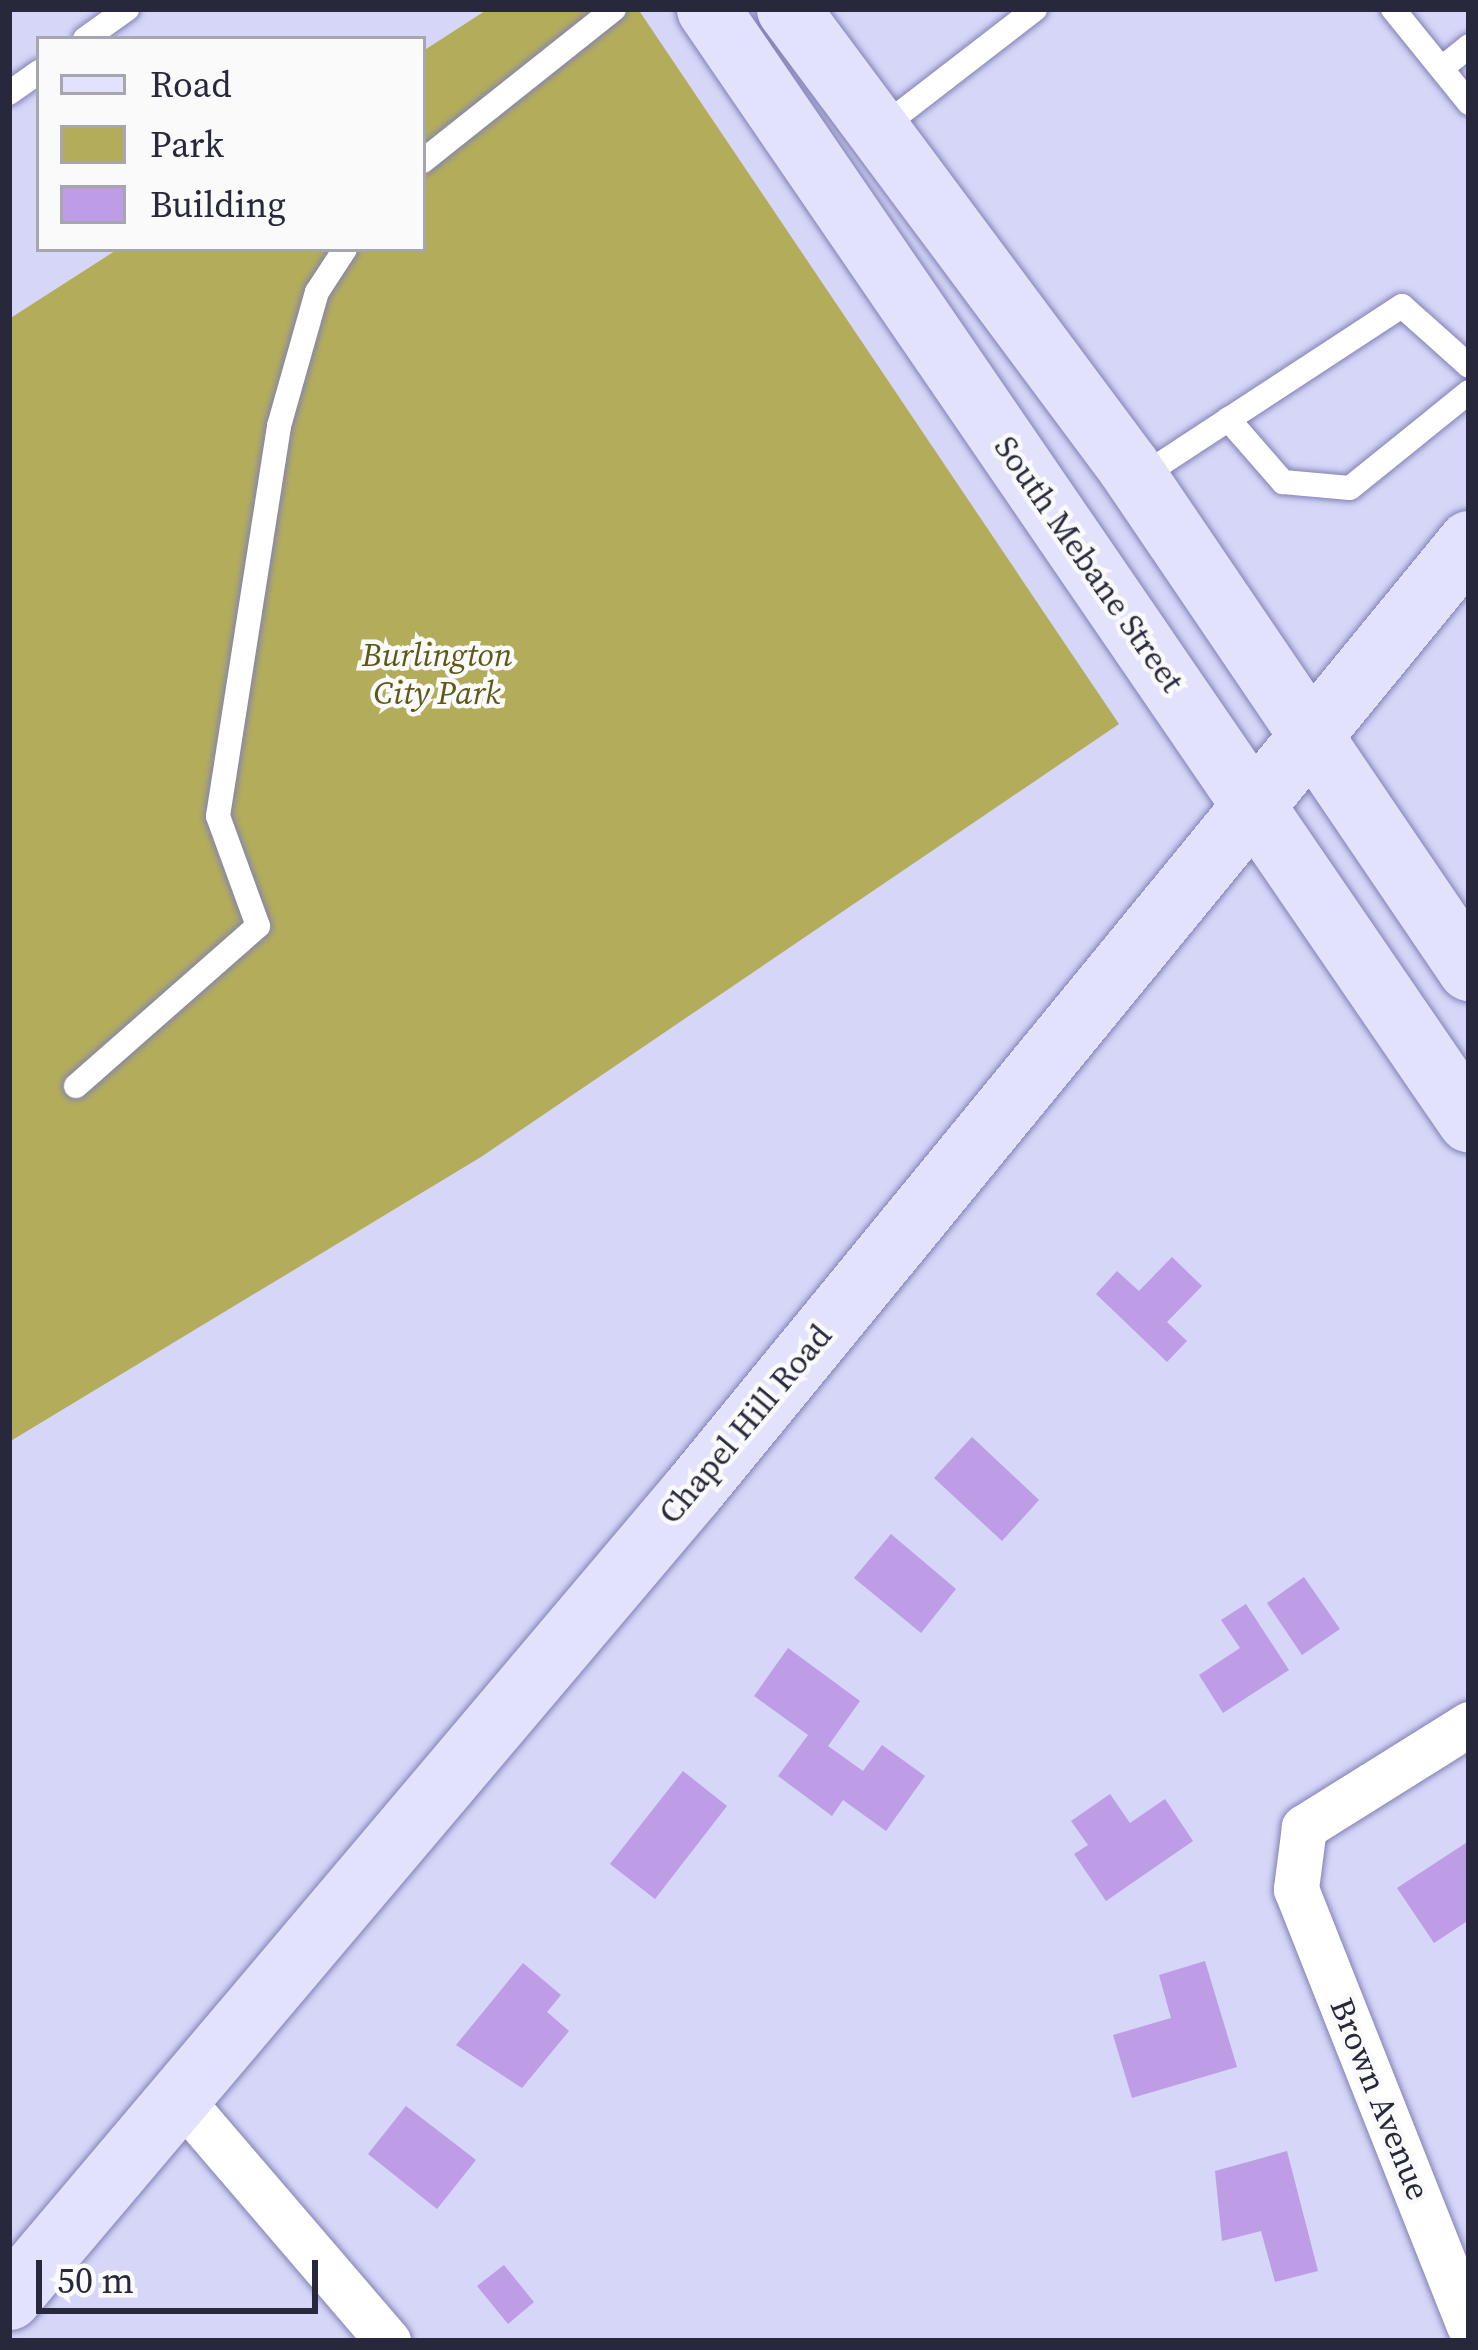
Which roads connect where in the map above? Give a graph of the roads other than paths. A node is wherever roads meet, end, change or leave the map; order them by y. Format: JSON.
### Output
{"nodes":[{"id":1,"x":128,"y":9,"type":"edge"},
{"id":2,"x":614,"y":9,"type":"edge"},
{"id":3,"x":708,"y":9,"type":"edge"},
{"id":4,"x":788,"y":9,"type":"edge"},
{"id":5,"x":1035,"y":9,"type":"edge"},
{"id":6,"x":1393,"y":9,"type":"edge"},
{"id":7,"x":89,"y":36,"type":"edge"},
{"id":8,"x":1469,"y":46,"type":"edge"},
{"id":9,"x":1442,"y":68,"type":"junction"},
{"id":10,"x":36,"y":74,"type":"edge"},
{"id":11,"x":9,"y":93,"type":"edge"},
{"id":12,"x":1469,"y":103,"type":"edge"},
{"id":13,"x":880,"y":129,"type":"junction"},
{"id":14,"x":426,"y":159,"type":"edge"},
{"id":15,"x":343,"y":252,"type":"edge"},
{"id":16,"x":1469,"y":366,"type":"edge"},
{"id":17,"x":1469,"y":392,"type":"edge"},
{"id":18,"x":1228,"y":419,"type":"junction"},
{"id":19,"x":1137,"y":479,"type":"junction"},
{"id":20,"x":1469,"y":542,"type":"edge"},
{"id":21,"x":1313,"y":735,"type":"junction"},
{"id":22,"x":1255,"y":801,"type":"junction"},
{"id":23,"x":1469,"y":969,"type":"edge"},
{"id":24,"x":76,"y":1086,"type":"dead end"},
{"id":25,"x":1469,"y":1121,"type":"edge"},
{"id":26,"x":1469,"y":1724,"type":"edge"},
{"id":27,"x":178,"y":2096,"type":"junction"},
{"id":28,"x":9,"y":2298,"type":"edge"},
{"id":29,"x":1469,"y":2325,"type":"edge"},
{"id":30,"x":388,"y":2341,"type":"edge"}],
"edges":[{"from":1,"to":7,"type":"lane"},
{"from":2,"to":14,"type":"lane"},
{"from":3,"to":22,"type":"street","name":"South Mebane Street"},
{"from":4,"to":13,"type":"street"},
{"from":5,"to":13,"type":"lane"},
{"from":6,"to":9,"type":"lane"},
{"from":8,"to":9,"type":"lane"},
{"from":9,"to":12,"type":"lane"},
{"from":10,"to":11,"type":"lane"},
{"from":13,"to":19,"type":"street"},
{"from":15,"to":24,"type":"lane"},
{"from":16,"to":18,"type":"lane"},
{"from":17,"to":18,"type":"lane"},
{"from":18,"to":19,"type":"lane"},
{"from":19,"to":21,"type":"street"},
{"from":20,"to":21,"type":"street","name":"Chapel Hill Road"},
{"from":21,"to":22,"type":"street","name":"Chapel Hill Road"},
{"from":21,"to":23,"type":"street"},
{"from":22,"to":25,"type":"street","name":"South Mebane Street"},
{"from":22,"to":27,"type":"street","name":"Chapel Hill Road"},
{"from":26,"to":29,"type":"street","name":"Brown Avenue"},
{"from":27,"to":28,"type":"street","name":"Chapel Hill Road"},
{"from":27,"to":30,"type":"street"}]}
